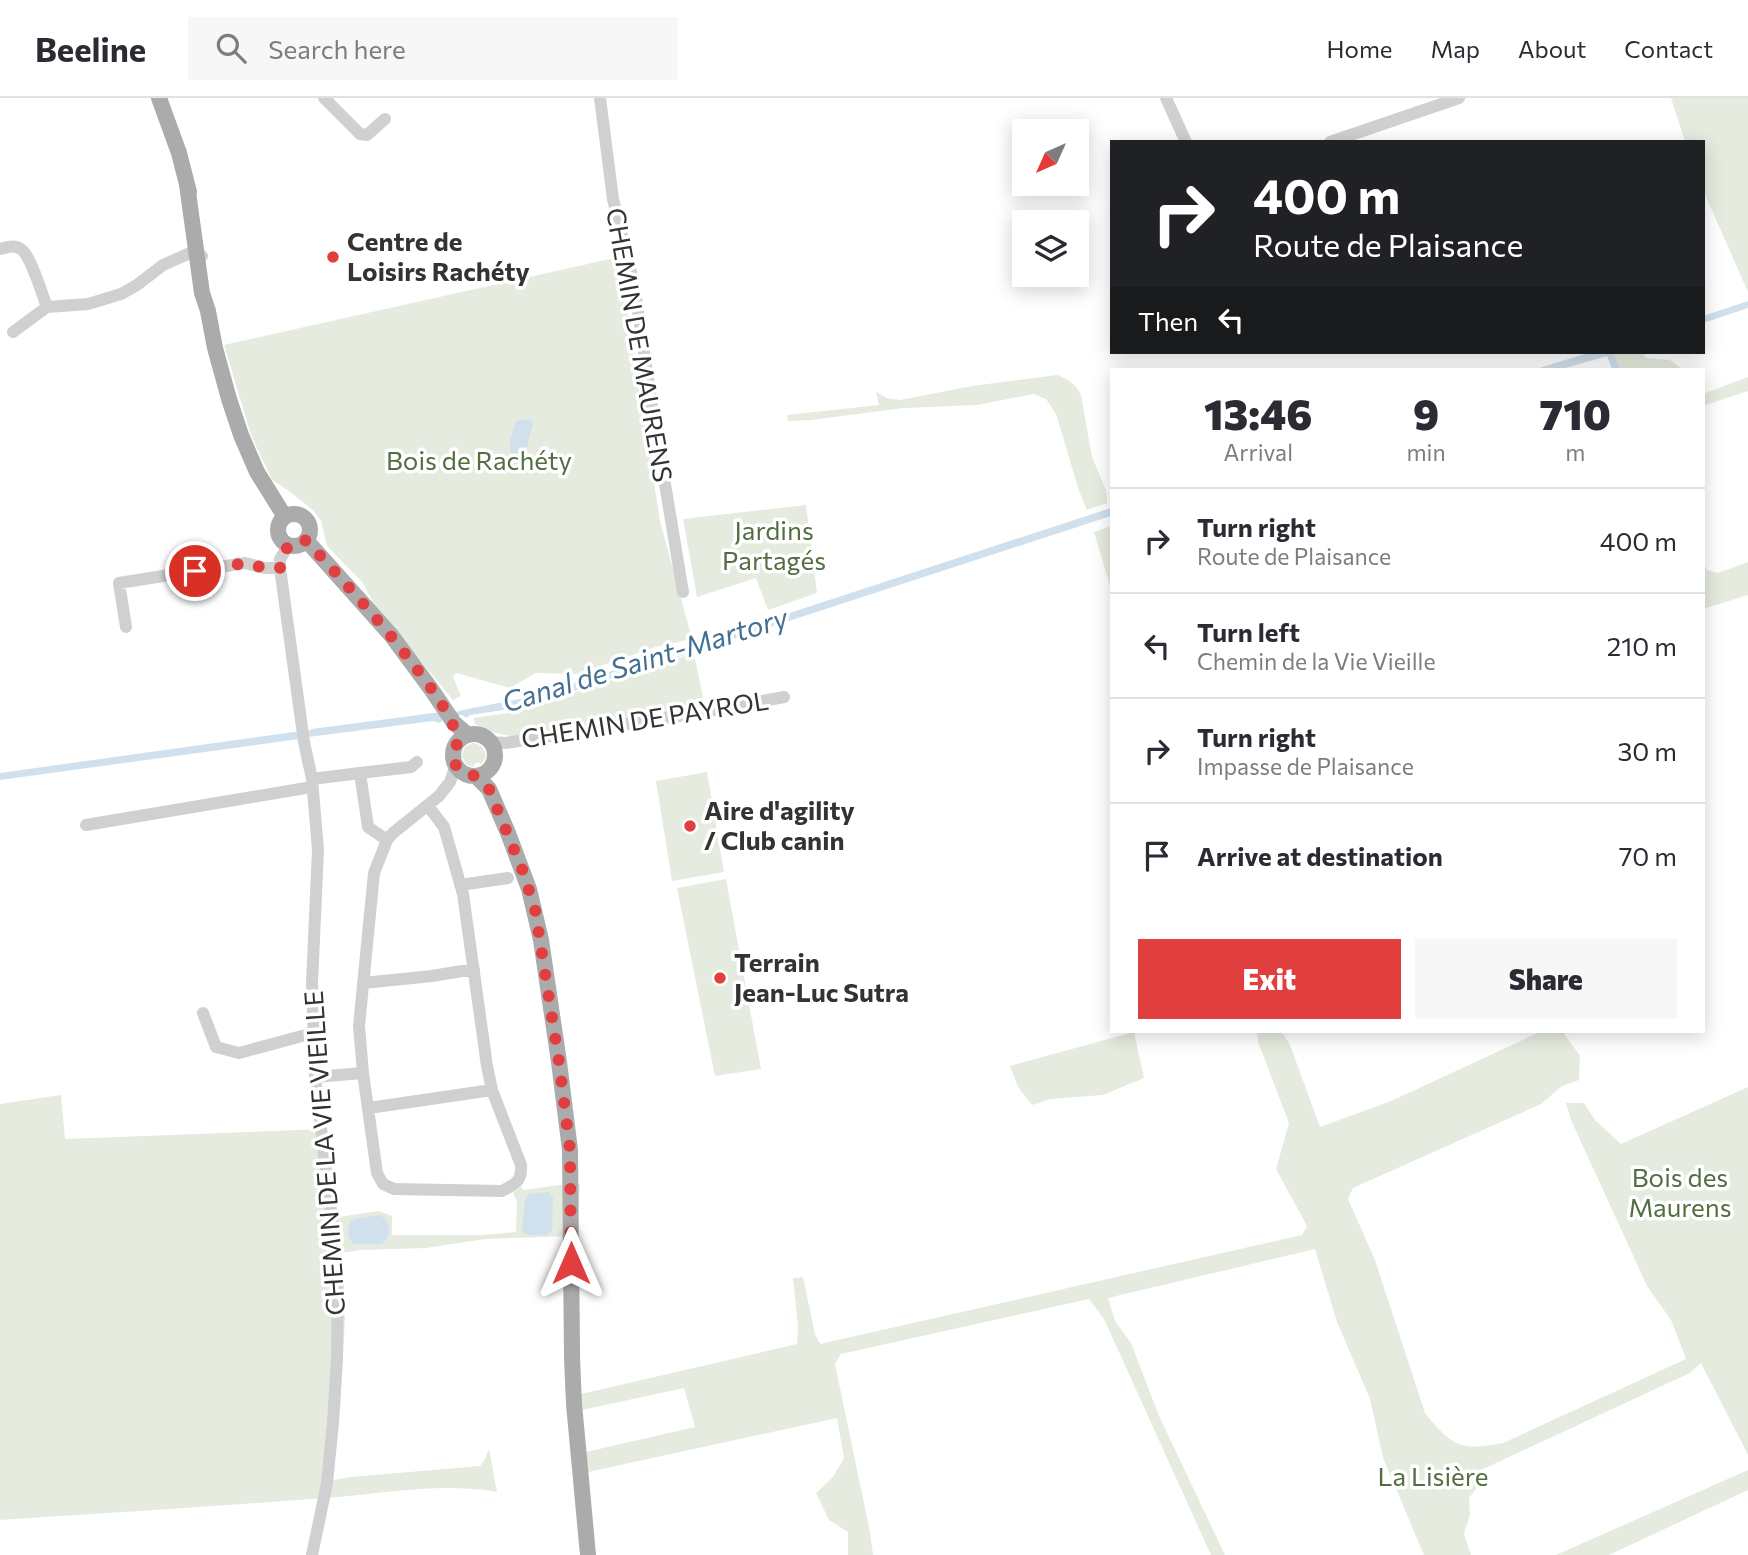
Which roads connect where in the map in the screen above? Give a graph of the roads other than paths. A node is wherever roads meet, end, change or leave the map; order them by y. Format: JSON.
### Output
{"nodes":[{"id":1,"x":159,"y":98,"type":"edge"},
{"id":2,"x":324,"y":98,"type":"edge"},
{"id":3,"x":600,"y":98,"type":"edge"},
{"id":4,"x":1166,"y":98,"type":"edge"},
{"id":5,"x":1459,"y":98,"type":"edge"},
{"id":6,"x":385,"y":119,"type":"dead end"},
{"id":7,"x":1185,"y":140,"type":"edge"},
{"id":8,"x":1336,"y":140,"type":"edge"},
{"id":9,"x":0,"y":249,"type":"edge"},
{"id":10,"x":199,"y":257,"type":"junction"},
{"id":11,"x":47,"y":307,"type":"junction"},
{"id":12,"x":13,"y":332,"type":"dead end"},
{"id":13,"x":285,"y":517,"type":"junction"},
{"id":14,"x":306,"y":540,"type":"junction"},
{"id":15,"x":289,"y":545,"type":"junction"},
{"id":16,"x":280,"y":568,"type":"junction"},
{"id":17,"x":683,"y":592,"type":"dead end"},
{"id":18,"x":127,"y":627,"type":"dead end"},
{"id":19,"x":784,"y":697,"type":"dead end"},
{"id":20,"x":463,"y":738,"type":"junction"},
{"id":21,"x":497,"y":746,"type":"junction"},
{"id":22,"x":417,"y":762,"type":"dead end"},
{"id":23,"x":471,"y":771,"type":"junction"},
{"id":24,"x":360,"y":773,"type":"junction"},
{"id":25,"x":312,"y":783,"type":"junction"},
{"id":26,"x":428,"y":806,"type":"junction"},
{"id":27,"x":86,"y":825,"type":"dead end"},
{"id":28,"x":387,"y":840,"type":"junction"},
{"id":29,"x":508,"y":878,"type":"dead end"},
{"id":30,"x":460,"y":885,"type":"junction"},
{"id":31,"x":474,"y":969,"type":"junction"},
{"id":32,"x":363,"y":983,"type":"junction"},
{"id":33,"x":203,"y":1013,"type":"dead end"},
{"id":34,"x":313,"y":1033,"type":"junction"},
{"id":35,"x":363,"y":1073,"type":"junction"},
{"id":36,"x":315,"y":1077,"type":"junction"},
{"id":37,"x":492,"y":1090,"type":"junction"},
{"id":38,"x":369,"y":1108,"type":"junction"},
{"id":39,"x":312,"y":1555,"type":"edge"},
{"id":40,"x":588,"y":1555,"type":"edge"}],
"edges":[{"from":1,"to":10,"type":"main road"},
{"from":2,"to":6,"type":"street"},
{"from":3,"to":17,"type":"street","name":"CHEMIN DE MAURENS"},
{"from":4,"to":7,"type":"street"},
{"from":5,"to":8,"type":"street"},
{"from":9,"to":11,"type":"street"},
{"from":10,"to":11,"type":"street"},
{"from":10,"to":13,"type":"main road"},
{"from":11,"to":12,"type":"street"},
{"from":13,"to":14,"type":"main road"},
{"from":13,"to":15,"type":"main road"},
{"from":14,"to":15,"type":"main road"},
{"from":14,"to":20,"type":"main road"},
{"from":15,"to":16,"type":"street","name":"CHEMIN DE LA VIE VIEILLE"},
{"from":16,"to":18,"type":"street"},
{"from":16,"to":25,"type":"street","name":"CHEMIN DE LA VIE VIEILLE"},
{"from":19,"to":21,"type":"street","name":"CHEMIN DE PAYROL"},
{"from":20,"to":21,"type":"main road"},
{"from":20,"to":23,"type":"main road"},
{"from":21,"to":23,"type":"main road"},
{"from":22,"to":24,"type":"street"},
{"from":23,"to":26,"type":"street"},
{"from":23,"to":40,"type":"main road"},
{"from":24,"to":25,"type":"street"},
{"from":24,"to":28,"type":"street"},
{"from":25,"to":27,"type":"street"},
{"from":25,"to":34,"type":"street","name":"CHEMIN DE LA VIE VIEILLE"},
{"from":26,"to":28,"type":"street"},
{"from":26,"to":30,"type":"street"},
{"from":28,"to":32,"type":"street"},
{"from":29,"to":30,"type":"street"},
{"from":30,"to":31,"type":"street"},
{"from":31,"to":32,"type":"street"},
{"from":31,"to":37,"type":"street"},
{"from":32,"to":35,"type":"street"},
{"from":33,"to":34,"type":"street"},
{"from":34,"to":36,"type":"street","name":"CHEMIN DE LA VIE VIEILLE"},
{"from":35,"to":36,"type":"street"},
{"from":35,"to":38,"type":"street"},
{"from":36,"to":39,"type":"street","name":"CHEMIN DE LA VIE VIEILLE"},
{"from":37,"to":38,"type":"street"},
{"from":37,"to":38,"type":"street"}]}
